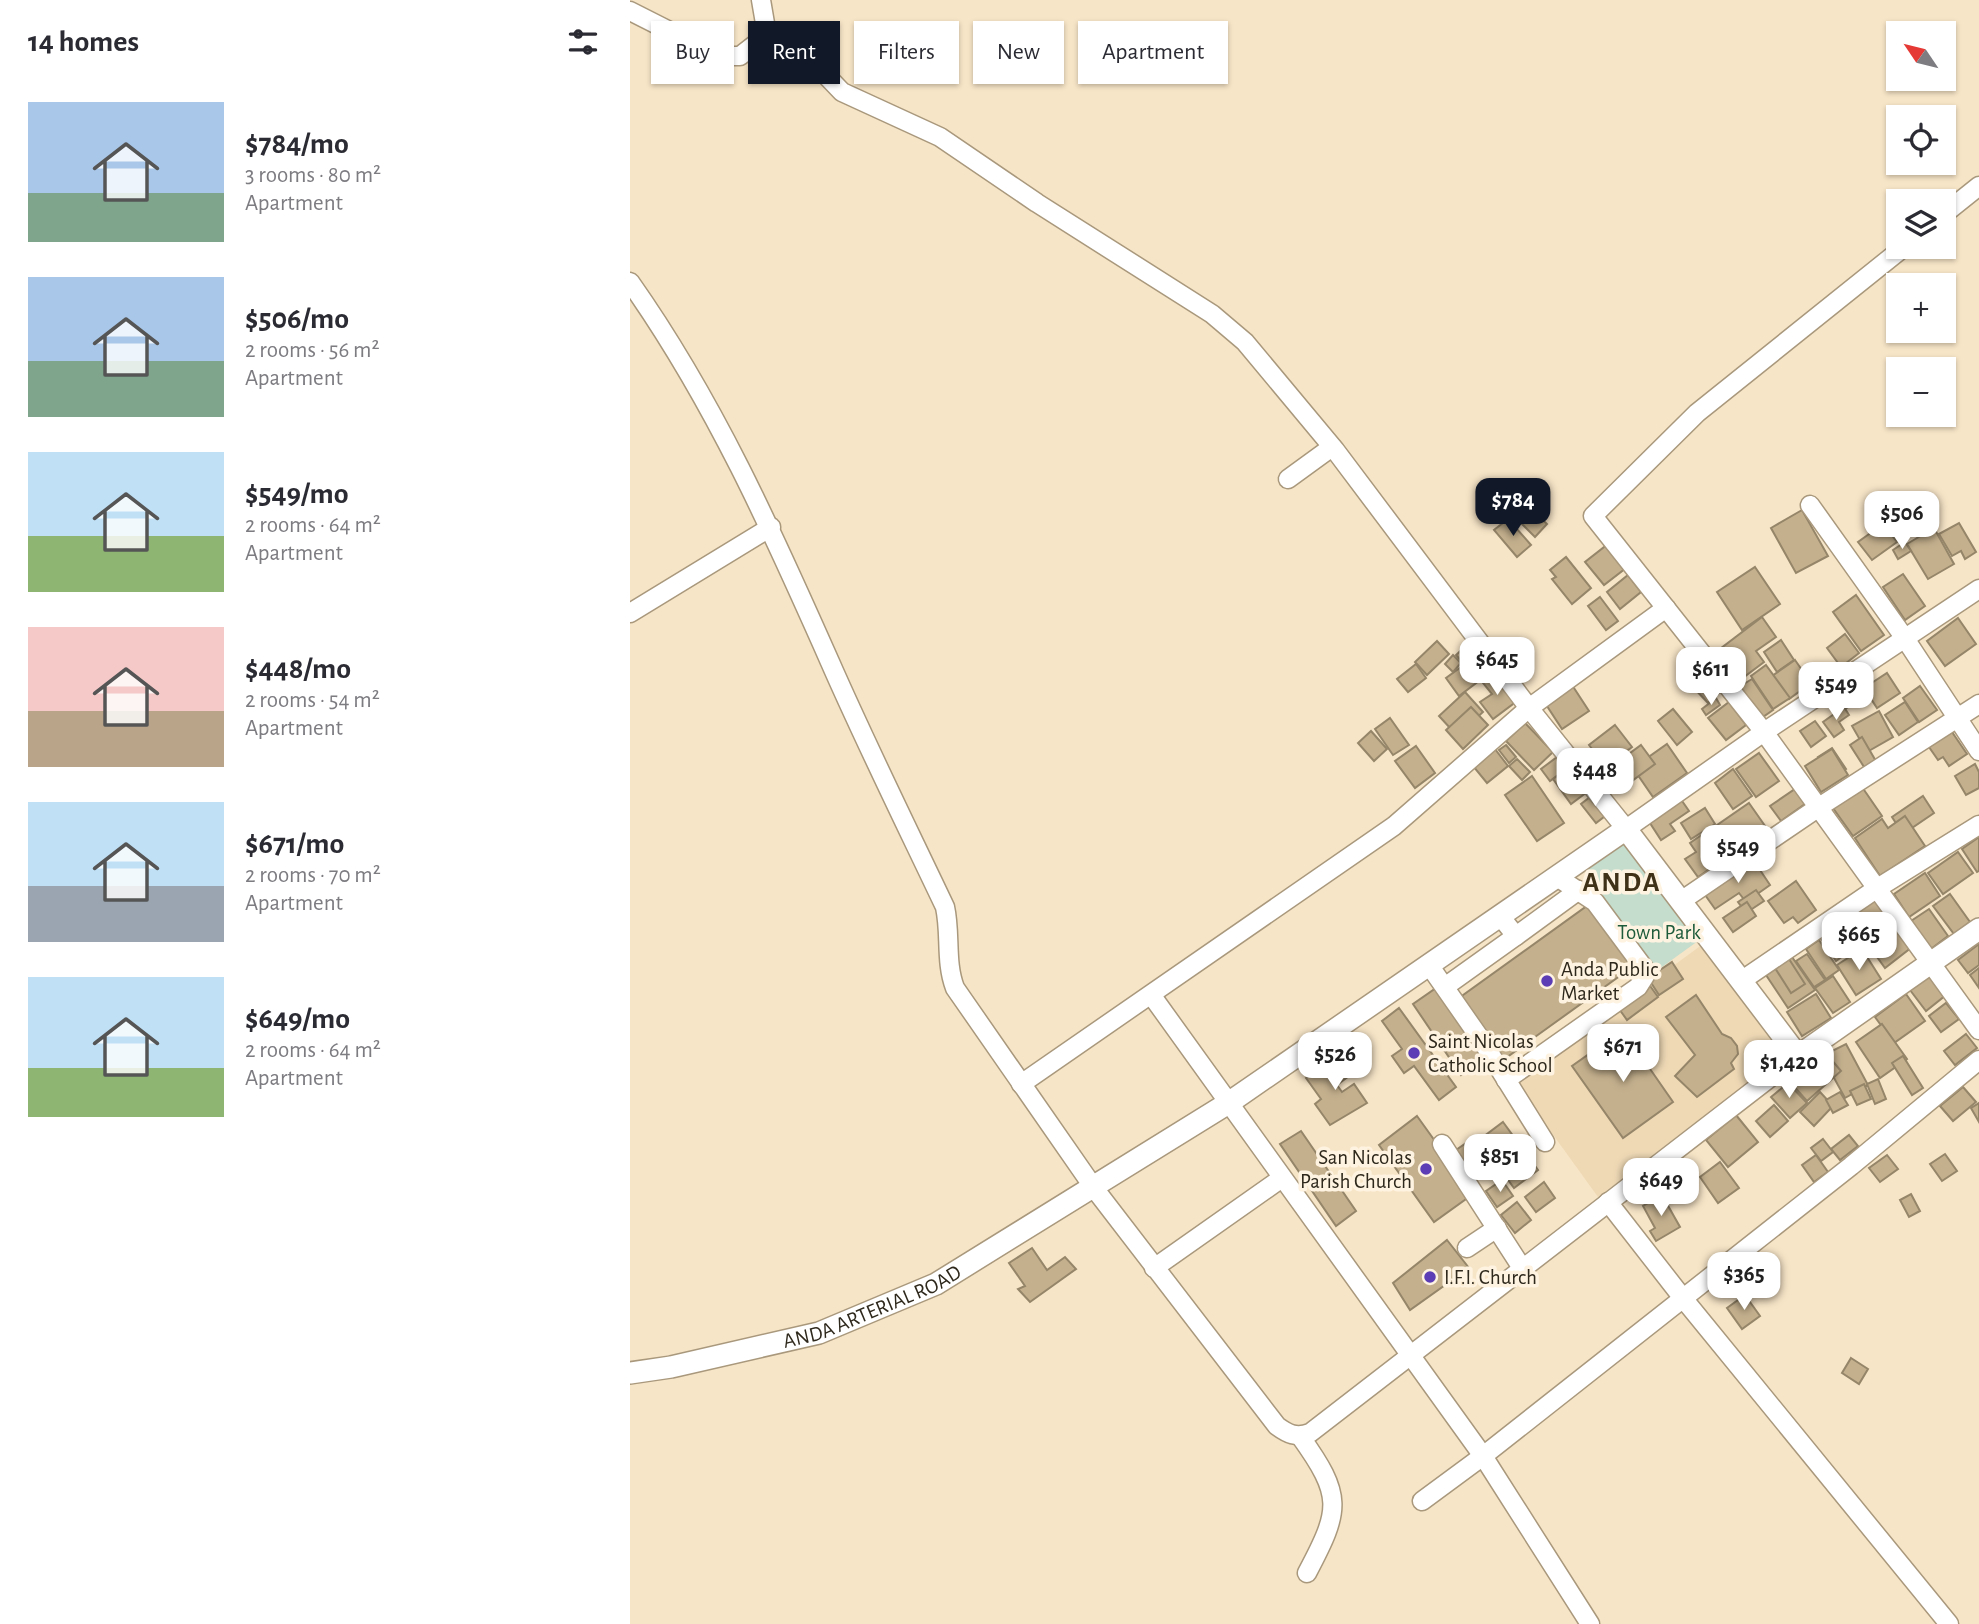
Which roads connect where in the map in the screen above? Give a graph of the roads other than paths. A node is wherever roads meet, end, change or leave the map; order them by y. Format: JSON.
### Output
{"nodes":[{"id":1,"x":761,"y":0,"type":"edge"},
{"id":2,"x":630,"y":11,"type":"edge"},
{"id":3,"x":765,"y":21,"type":"edge"},
{"id":4,"x":748,"y":49,"type":"edge"},
{"id":5,"x":834,"y":84,"type":"edge"},
{"id":6,"x":1979,"y":186,"type":"edge"},
{"id":7,"x":1956,"y":204,"type":"edge"},
{"id":8,"x":1889,"y":259,"type":"edge"},
{"id":9,"x":630,"y":282,"type":"edge"},
{"id":10,"x":1332,"y":447,"type":"junction"},
{"id":11,"x":1288,"y":480,"type":"dead end"},
{"id":12,"x":1810,"y":505,"type":"dead end"},
{"id":13,"x":771,"y":527,"type":"junction"},
{"id":14,"x":1979,"y":589,"type":"edge"},
{"id":15,"x":1666,"y":608,"type":"junction"},
{"id":16,"x":630,"y":613,"type":"edge"},
{"id":17,"x":1905,"y":637,"type":"junction"},
{"id":18,"x":1979,"y":704,"type":"edge"},
{"id":19,"x":1529,"y":708,"type":"junction"},
{"id":20,"x":1956,"y":719,"type":"junction"},
{"id":21,"x":1764,"y":732,"type":"junction"},
{"id":22,"x":1979,"y":751,"type":"edge"},
{"id":23,"x":1819,"y":807,"type":"junction"},
{"id":24,"x":1979,"y":825,"type":"edge"},
{"id":25,"x":1626,"y":829,"type":"junction"},
{"id":26,"x":1557,"y":877,"type":"junction"},
{"id":27,"x":1876,"y":889,"type":"junction"},
{"id":28,"x":1578,"y":890,"type":"junction"},
{"id":29,"x":1681,"y":901,"type":"junction"},
{"id":30,"x":1500,"y":916,"type":"junction"},
{"id":31,"x":1979,"y":929,"type":"edge"},
{"id":32,"x":1516,"y":936,"type":"junction"},
{"id":33,"x":1931,"y":963,"type":"junction"},
{"id":34,"x":1429,"y":965,"type":"junction"},
{"id":35,"x":1741,"y":981,"type":"junction"},
{"id":36,"x":1446,"y":986,"type":"junction"},
{"id":37,"x":1152,"y":996,"type":"junction"},
{"id":38,"x":1979,"y":1030,"type":"edge"},
{"id":39,"x":1798,"y":1056,"type":"junction"},
{"id":40,"x":1979,"y":1060,"type":"edge"},
{"id":41,"x":1506,"y":1080,"type":"junction"},
{"id":42,"x":1021,"y":1084,"type":"junction"},
{"id":43,"x":1230,"y":1102,"type":"junction"},
{"id":44,"x":1545,"y":1142,"type":"dead end"},
{"id":45,"x":1442,"y":1144,"type":"dead end"},
{"id":46,"x":1282,"y":1178,"type":"junction"},
{"id":47,"x":1094,"y":1188,"type":"junction"},
{"id":48,"x":1608,"y":1202,"type":"junction"},
{"id":49,"x":1497,"y":1228,"type":"junction"},
{"id":50,"x":1467,"y":1248,"type":"dead end"},
{"id":51,"x":1522,"y":1268,"type":"junction"},
{"id":52,"x":1154,"y":1269,"type":"junction"},
{"id":53,"x":1682,"y":1297,"type":"junction"},
{"id":54,"x":1410,"y":1355,"type":"junction"},
{"id":55,"x":630,"y":1373,"type":"edge"},
{"id":56,"x":1300,"y":1436,"type":"junction"},
{"id":57,"x":1483,"y":1456,"type":"junction"},
{"id":58,"x":1422,"y":1501,"type":"dead end"},
{"id":59,"x":1307,"y":1573,"type":"dead end"},
{"id":60,"x":1590,"y":1624,"type":"edge"},
{"id":61,"x":1949,"y":1624,"type":"edge"}],
"edges":[{"from":1,"to":3,"type":"street"},
{"from":2,"to":4,"type":"street"},
{"from":5,"to":10,"type":"street"},
{"from":6,"to":7,"type":"street"},
{"from":8,"to":15,"type":"street"},
{"from":9,"to":13,"type":"street"},
{"from":10,"to":11,"type":"street"},
{"from":10,"to":19,"type":"street"},
{"from":12,"to":17,"type":"street"},
{"from":13,"to":16,"type":"street"},
{"from":13,"to":42,"type":"street"},
{"from":14,"to":17,"type":"street"},
{"from":15,"to":19,"type":"street"},
{"from":15,"to":21,"type":"street"},
{"from":17,"to":20,"type":"street"},
{"from":17,"to":21,"type":"street"},
{"from":18,"to":20,"type":"street"},
{"from":19,"to":25,"type":"street"},
{"from":19,"to":37,"type":"street"},
{"from":20,"to":22,"type":"street"},
{"from":20,"to":23,"type":"street"},
{"from":21,"to":23,"type":"street"},
{"from":21,"to":25,"type":"street"},
{"from":23,"to":27,"type":"street"},
{"from":23,"to":29,"type":"street"},
{"from":24,"to":27,"type":"street"},
{"from":25,"to":26,"type":"main road","name":"ANDA ARTERIAL ROAD"},
{"from":25,"to":29,"type":"main road"},
{"from":26,"to":28,"type":"street"},
{"from":26,"to":30,"type":"main road","name":"ANDA ARTERIAL ROAD"},
{"from":27,"to":33,"type":"street"},
{"from":27,"to":35,"type":"street"},
{"from":28,"to":32,"type":"street"},
{"from":28,"to":41,"type":"street"},
{"from":29,"to":35,"type":"main road"},
{"from":30,"to":32,"type":"street"},
{"from":30,"to":34,"type":"main road","name":"ANDA ARTERIAL ROAD"},
{"from":31,"to":33,"type":"main road"},
{"from":32,"to":36,"type":"street"},
{"from":33,"to":38,"type":"street"},
{"from":33,"to":39,"type":"main road"},
{"from":34,"to":36,"type":"street"},
{"from":34,"to":43,"type":"main road","name":"ANDA ARTERIAL ROAD"},
{"from":35,"to":39,"type":"main road"},
{"from":36,"to":41,"type":"street"},
{"from":37,"to":42,"type":"street"},
{"from":37,"to":43,"type":"street"},
{"from":39,"to":48,"type":"street"},
{"from":40,"to":53,"type":"street"},
{"from":41,"to":44,"type":"street"},
{"from":42,"to":47,"type":"street"},
{"from":43,"to":46,"type":"street"},
{"from":43,"to":47,"type":"main road","name":"ANDA ARTERIAL ROAD"},
{"from":45,"to":49,"type":"street"},
{"from":46,"to":52,"type":"street"},
{"from":46,"to":54,"type":"street"},
{"from":47,"to":52,"type":"street"},
{"from":47,"to":55,"type":"main road","name":"ANDA ARTERIAL ROAD"},
{"from":48,"to":51,"type":"street"},
{"from":48,"to":53,"type":"street"},
{"from":49,"to":50,"type":"street"},
{"from":49,"to":51,"type":"street"},
{"from":51,"to":54,"type":"street"},
{"from":52,"to":56,"type":"street"},
{"from":53,"to":57,"type":"street"},
{"from":53,"to":61,"type":"street"},
{"from":54,"to":56,"type":"street"},
{"from":54,"to":57,"type":"street"},
{"from":56,"to":59,"type":"street"},
{"from":57,"to":58,"type":"street"},
{"from":57,"to":60,"type":"street"}]}
